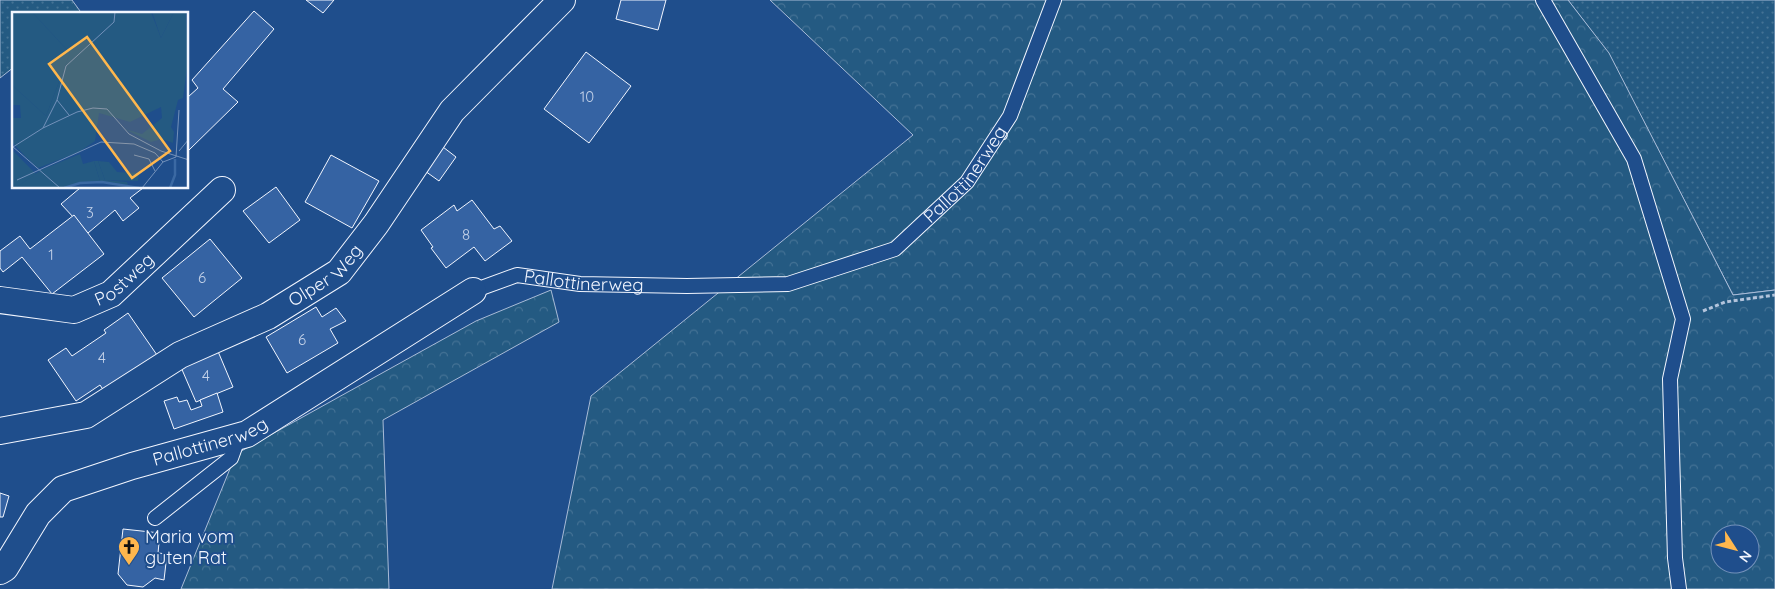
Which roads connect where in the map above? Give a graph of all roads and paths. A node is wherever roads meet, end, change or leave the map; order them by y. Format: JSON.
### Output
{"nodes":[{"id":1,"x":562,"y":0,"type":"edge"},
{"id":2,"x":1054,"y":0,"type":"edge"},
{"id":3,"x":1542,"y":0,"type":"edge"},
{"id":4,"x":222,"y":190,"type":"dead end"},
{"id":5,"x":473,"y":291,"type":"joint"},
{"id":6,"x":1775,"y":295,"type":"edge"},
{"id":7,"x":0,"y":300,"type":"edge"},
{"id":8,"x":1683,"y":319,"type":"junction"},
{"id":9,"x":0,"y":431,"type":"edge"},
{"id":10,"x":238,"y":436,"type":"junction"},
{"id":11,"x":155,"y":518,"type":"dead end"},
{"id":12,"x":0,"y":571,"type":"edge"},
{"id":13,"x":1678,"y":589,"type":"edge"}],
"edges":[{"from":1,"to":9,"type":"street","name":"Olper Weg"},
{"from":2,"to":5,"type":"lane","name":"Pallottinerweg"},
{"from":3,"to":8,"type":"lane"},
{"from":4,"to":7,"type":"street","name":"Postweg"},
{"from":5,"to":10,"type":"street","name":"Pallottinerweg"},
{"from":6,"to":8,"type":"path"},
{"from":8,"to":13,"type":"lane"},
{"from":10,"to":11,"type":"lane"},
{"from":10,"to":12,"type":"street","name":"Pallottinerweg"}]}
